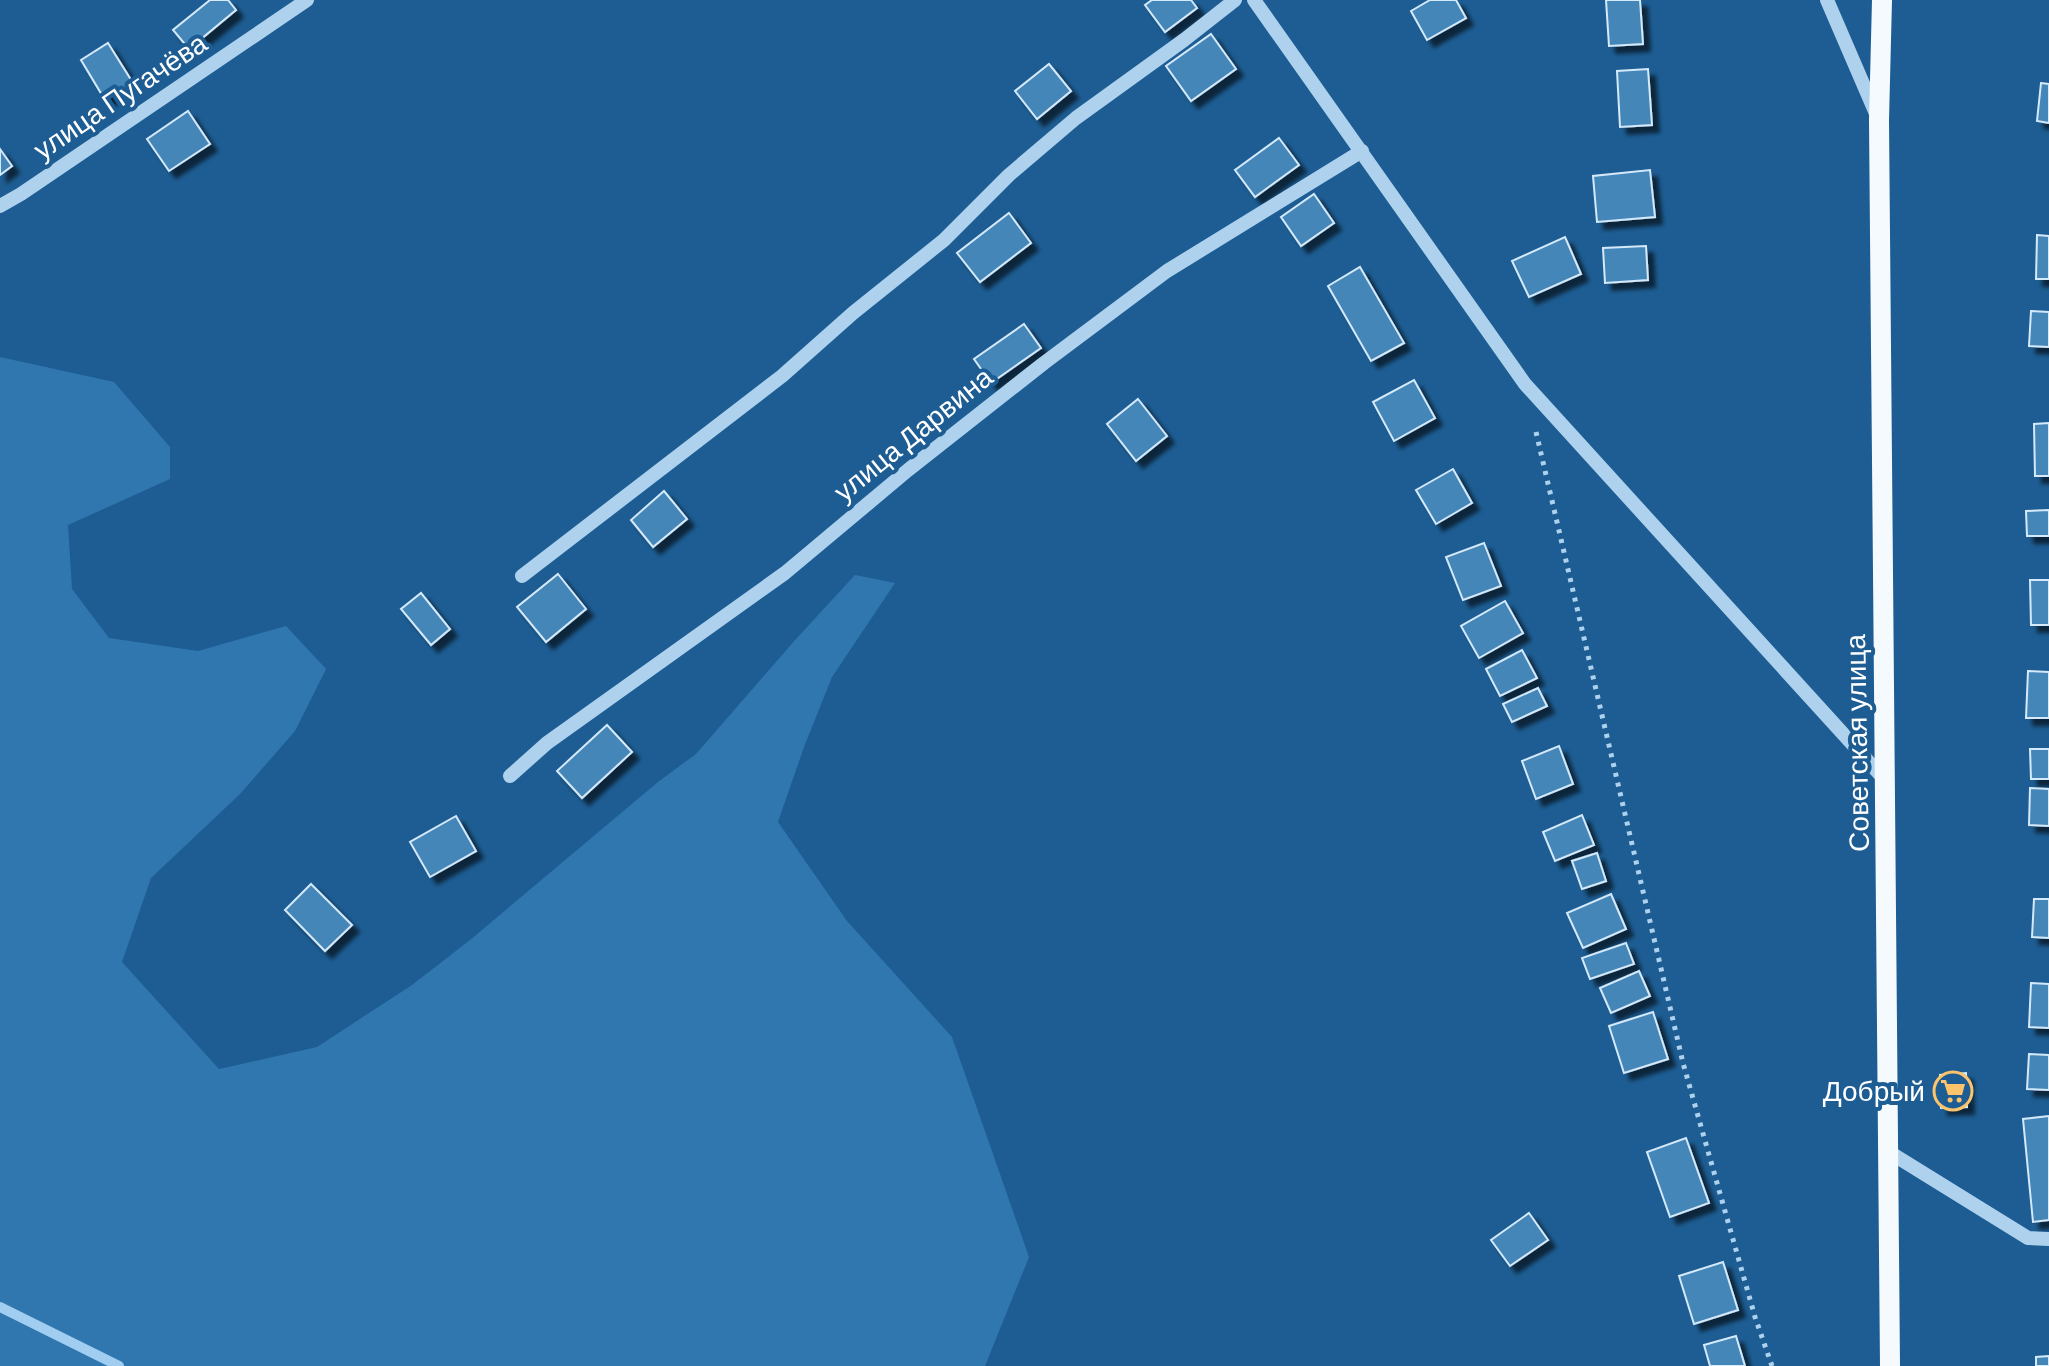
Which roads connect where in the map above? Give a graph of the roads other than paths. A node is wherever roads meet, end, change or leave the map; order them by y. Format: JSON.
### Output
{"nodes":[{"id":1,"x":307,"y":0,"type":"edge"},
{"id":2,"x":1235,"y":0,"type":"edge"},
{"id":3,"x":1254,"y":0,"type":"edge"},
{"id":4,"x":1827,"y":0,"type":"edge"},
{"id":5,"x":1882,"y":0,"type":"edge"},
{"id":6,"x":1879,"y":120,"type":"junction"},
{"id":7,"x":1362,"y":151,"type":"junction"},
{"id":8,"x":0,"y":206,"type":"edge"},
{"id":9,"x":522,"y":576,"type":"dead end"},
{"id":10,"x":510,"y":776,"type":"dead end"},
{"id":11,"x":1886,"y":781,"type":"junction"},
{"id":12,"x":1889,"y":1152,"type":"junction"},
{"id":13,"x":2049,"y":1239,"type":"edge"},
{"id":14,"x":1890,"y":1366,"type":"edge"}],
"edges":[{"from":1,"to":8,"type":"street","name":"улица Пугачёва"},
{"from":2,"to":9,"type":"street"},
{"from":3,"to":7,"type":"street"},
{"from":4,"to":6,"type":"street","name":"Советская улица"},
{"from":5,"to":6,"type":"main road","name":"Советская улица"},
{"from":6,"to":11,"type":"main road","name":"Советская улица"},
{"from":7,"to":10,"type":"street","name":"улица Дарвина"},
{"from":7,"to":11,"type":"street"},
{"from":11,"to":12,"type":"main road","name":"Советская улица"},
{"from":12,"to":13,"type":"street"},
{"from":12,"to":14,"type":"main road","name":"Советская улица"}]}
